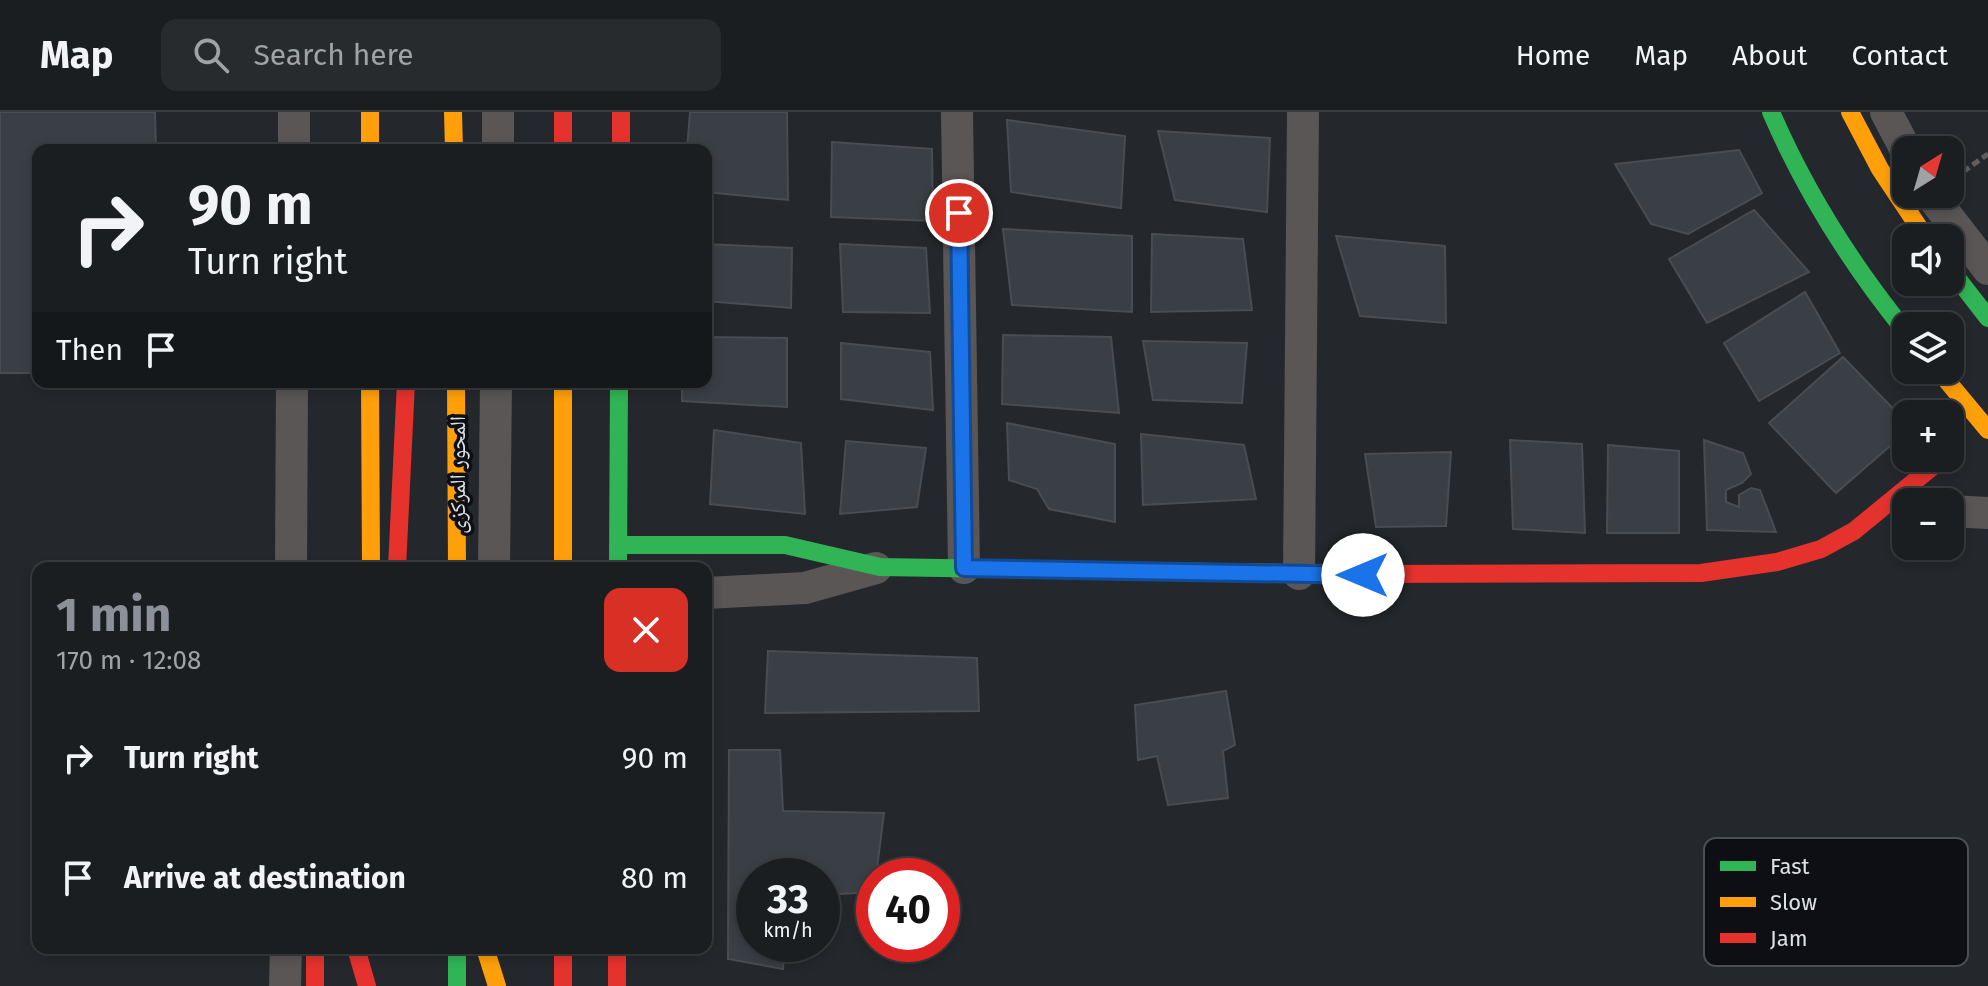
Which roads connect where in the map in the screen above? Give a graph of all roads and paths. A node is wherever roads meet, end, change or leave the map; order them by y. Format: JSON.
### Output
{"nodes":[{"id":1,"x":294,"y":112,"type":"edge"},
{"id":2,"x":370,"y":112,"type":"edge"},
{"id":3,"x":453,"y":112,"type":"edge"},
{"id":4,"x":498,"y":112,"type":"edge"},
{"id":5,"x":563,"y":112,"type":"edge"},
{"id":6,"x":621,"y":112,"type":"edge"},
{"id":7,"x":957,"y":112,"type":"edge"},
{"id":8,"x":1303,"y":112,"type":"edge"},
{"id":9,"x":1771,"y":112,"type":"edge"},
{"id":10,"x":1850,"y":112,"type":"edge"},
{"id":11,"x":1886,"y":112,"type":"edge"},
{"id":12,"x":1899,"y":136,"type":"edge"},
{"id":13,"x":294,"y":144,"type":"edge"},
{"id":14,"x":370,"y":144,"type":"edge"},
{"id":15,"x":454,"y":144,"type":"edge"},
{"id":16,"x":498,"y":144,"type":"edge"},
{"id":17,"x":563,"y":144,"type":"edge"},
{"id":18,"x":621,"y":144,"type":"edge"},
{"id":19,"x":1988,"y":154,"type":"edge"},
{"id":20,"x":1964,"y":171,"type":"edge"},
{"id":21,"x":1941,"y":208,"type":"edge"},
{"id":22,"x":1917,"y":224,"type":"edge"},
{"id":23,"x":1988,"y":269,"type":"edge"},
{"id":24,"x":1964,"y":287,"type":"edge"},
{"id":25,"x":1892,"y":315,"type":"edge"},
{"id":26,"x":1988,"y":318,"type":"edge"},
{"id":27,"x":1950,"y":384,"type":"edge"},
{"id":28,"x":292,"y":388,"type":"edge"},
{"id":29,"x":370,"y":388,"type":"edge"},
{"id":30,"x":406,"y":388,"type":"edge"},
{"id":31,"x":456,"y":388,"type":"edge"},
{"id":32,"x":496,"y":388,"type":"edge"},
{"id":33,"x":563,"y":388,"type":"edge"},
{"id":34,"x":619,"y":388,"type":"edge"},
{"id":35,"x":1986,"y":428,"type":"edge"},
{"id":36,"x":1964,"y":443,"type":"edge"},
{"id":37,"x":1926,"y":472,"type":"edge"},
{"id":38,"x":1964,"y":512,"type":"edge"},
{"id":39,"x":1988,"y":513,"type":"edge"},
{"id":40,"x":1892,"y":522,"type":"edge"},
{"id":41,"x":1863,"y":525,"type":"junction"},
{"id":42,"x":618,"y":545,"type":"junction"},
{"id":43,"x":291,"y":562,"type":"edge"},
{"id":44,"x":371,"y":562,"type":"edge"},
{"id":45,"x":397,"y":562,"type":"edge"},
{"id":46,"x":457,"y":562,"type":"edge"},
{"id":47,"x":494,"y":562,"type":"edge"},
{"id":48,"x":563,"y":562,"type":"edge"},
{"id":49,"x":618,"y":562,"type":"edge"},
{"id":50,"x":880,"y":567,"type":"junction"},
{"id":51,"x":964,"y":568,"type":"junction"},
{"id":52,"x":1299,"y":574,"type":"junction"},
{"id":53,"x":712,"y":593,"type":"edge"},
{"id":54,"x":286,"y":954,"type":"edge"},
{"id":55,"x":315,"y":954,"type":"edge"},
{"id":56,"x":358,"y":954,"type":"edge"},
{"id":57,"x":378,"y":954,"type":"edge"},
{"id":58,"x":457,"y":954,"type":"edge"},
{"id":59,"x":487,"y":954,"type":"edge"},
{"id":60,"x":491,"y":954,"type":"edge"},
{"id":61,"x":563,"y":954,"type":"edge"},
{"id":62,"x":617,"y":954,"type":"edge"},
{"id":63,"x":285,"y":986,"type":"edge"},
{"id":64,"x":315,"y":986,"type":"edge"},
{"id":65,"x":367,"y":986,"type":"edge"},
{"id":66,"x":376,"y":986,"type":"edge"},
{"id":67,"x":457,"y":986,"type":"edge"},
{"id":68,"x":491,"y":986,"type":"edge"},
{"id":69,"x":497,"y":986,"type":"edge"},
{"id":70,"x":563,"y":986,"type":"edge"},
{"id":71,"x":617,"y":986,"type":"edge"}],
"edges":[{"from":1,"to":13,"type":"street"},
{"from":2,"to":14,"type":"main road"},
{"from":3,"to":15,"type":"main road"},
{"from":4,"to":16,"type":"street"},
{"from":5,"to":17,"type":"main road"},
{"from":6,"to":18,"type":"main road"},
{"from":7,"to":51,"type":"street"},
{"from":8,"to":52,"type":"street"},
{"from":9,"to":25,"type":"main road"},
{"from":10,"to":22,"type":"main road"},
{"from":11,"to":12,"type":"street"},
{"from":19,"to":20,"type":"path"},
{"from":21,"to":23,"type":"street"},
{"from":24,"to":26,"type":"main road"},
{"from":27,"to":35,"type":"main road"},
{"from":28,"to":43,"type":"street"},
{"from":29,"to":44,"type":"main road"},
{"from":30,"to":45,"type":"main road"},
{"from":31,"to":46,"type":"main road","name":"المحور المركزى"},
{"from":32,"to":47,"type":"street"},
{"from":33,"to":48,"type":"main road"},
{"from":34,"to":42,"type":"main road"},
{"from":35,"to":36,"type":"street"},
{"from":37,"to":41,"type":"main road"},
{"from":38,"to":39,"type":"street"},
{"from":40,"to":41,"type":"street"},
{"from":41,"to":52,"type":"main road"},
{"from":42,"to":49,"type":"main road"},
{"from":42,"to":50,"type":"main road"},
{"from":50,"to":51,"type":"main road"},
{"from":50,"to":53,"type":"street"},
{"from":51,"to":52,"type":"main road"},
{"from":54,"to":63,"type":"street"},
{"from":55,"to":64,"type":"main road"},
{"from":56,"to":65,"type":"main road"},
{"from":57,"to":66,"type":"main road"},
{"from":58,"to":67,"type":"main road"},
{"from":59,"to":69,"type":"main road","bridge":true},
{"from":60,"to":68,"type":"street"},
{"from":61,"to":70,"type":"main road"},
{"from":62,"to":71,"type":"main road"}]}
